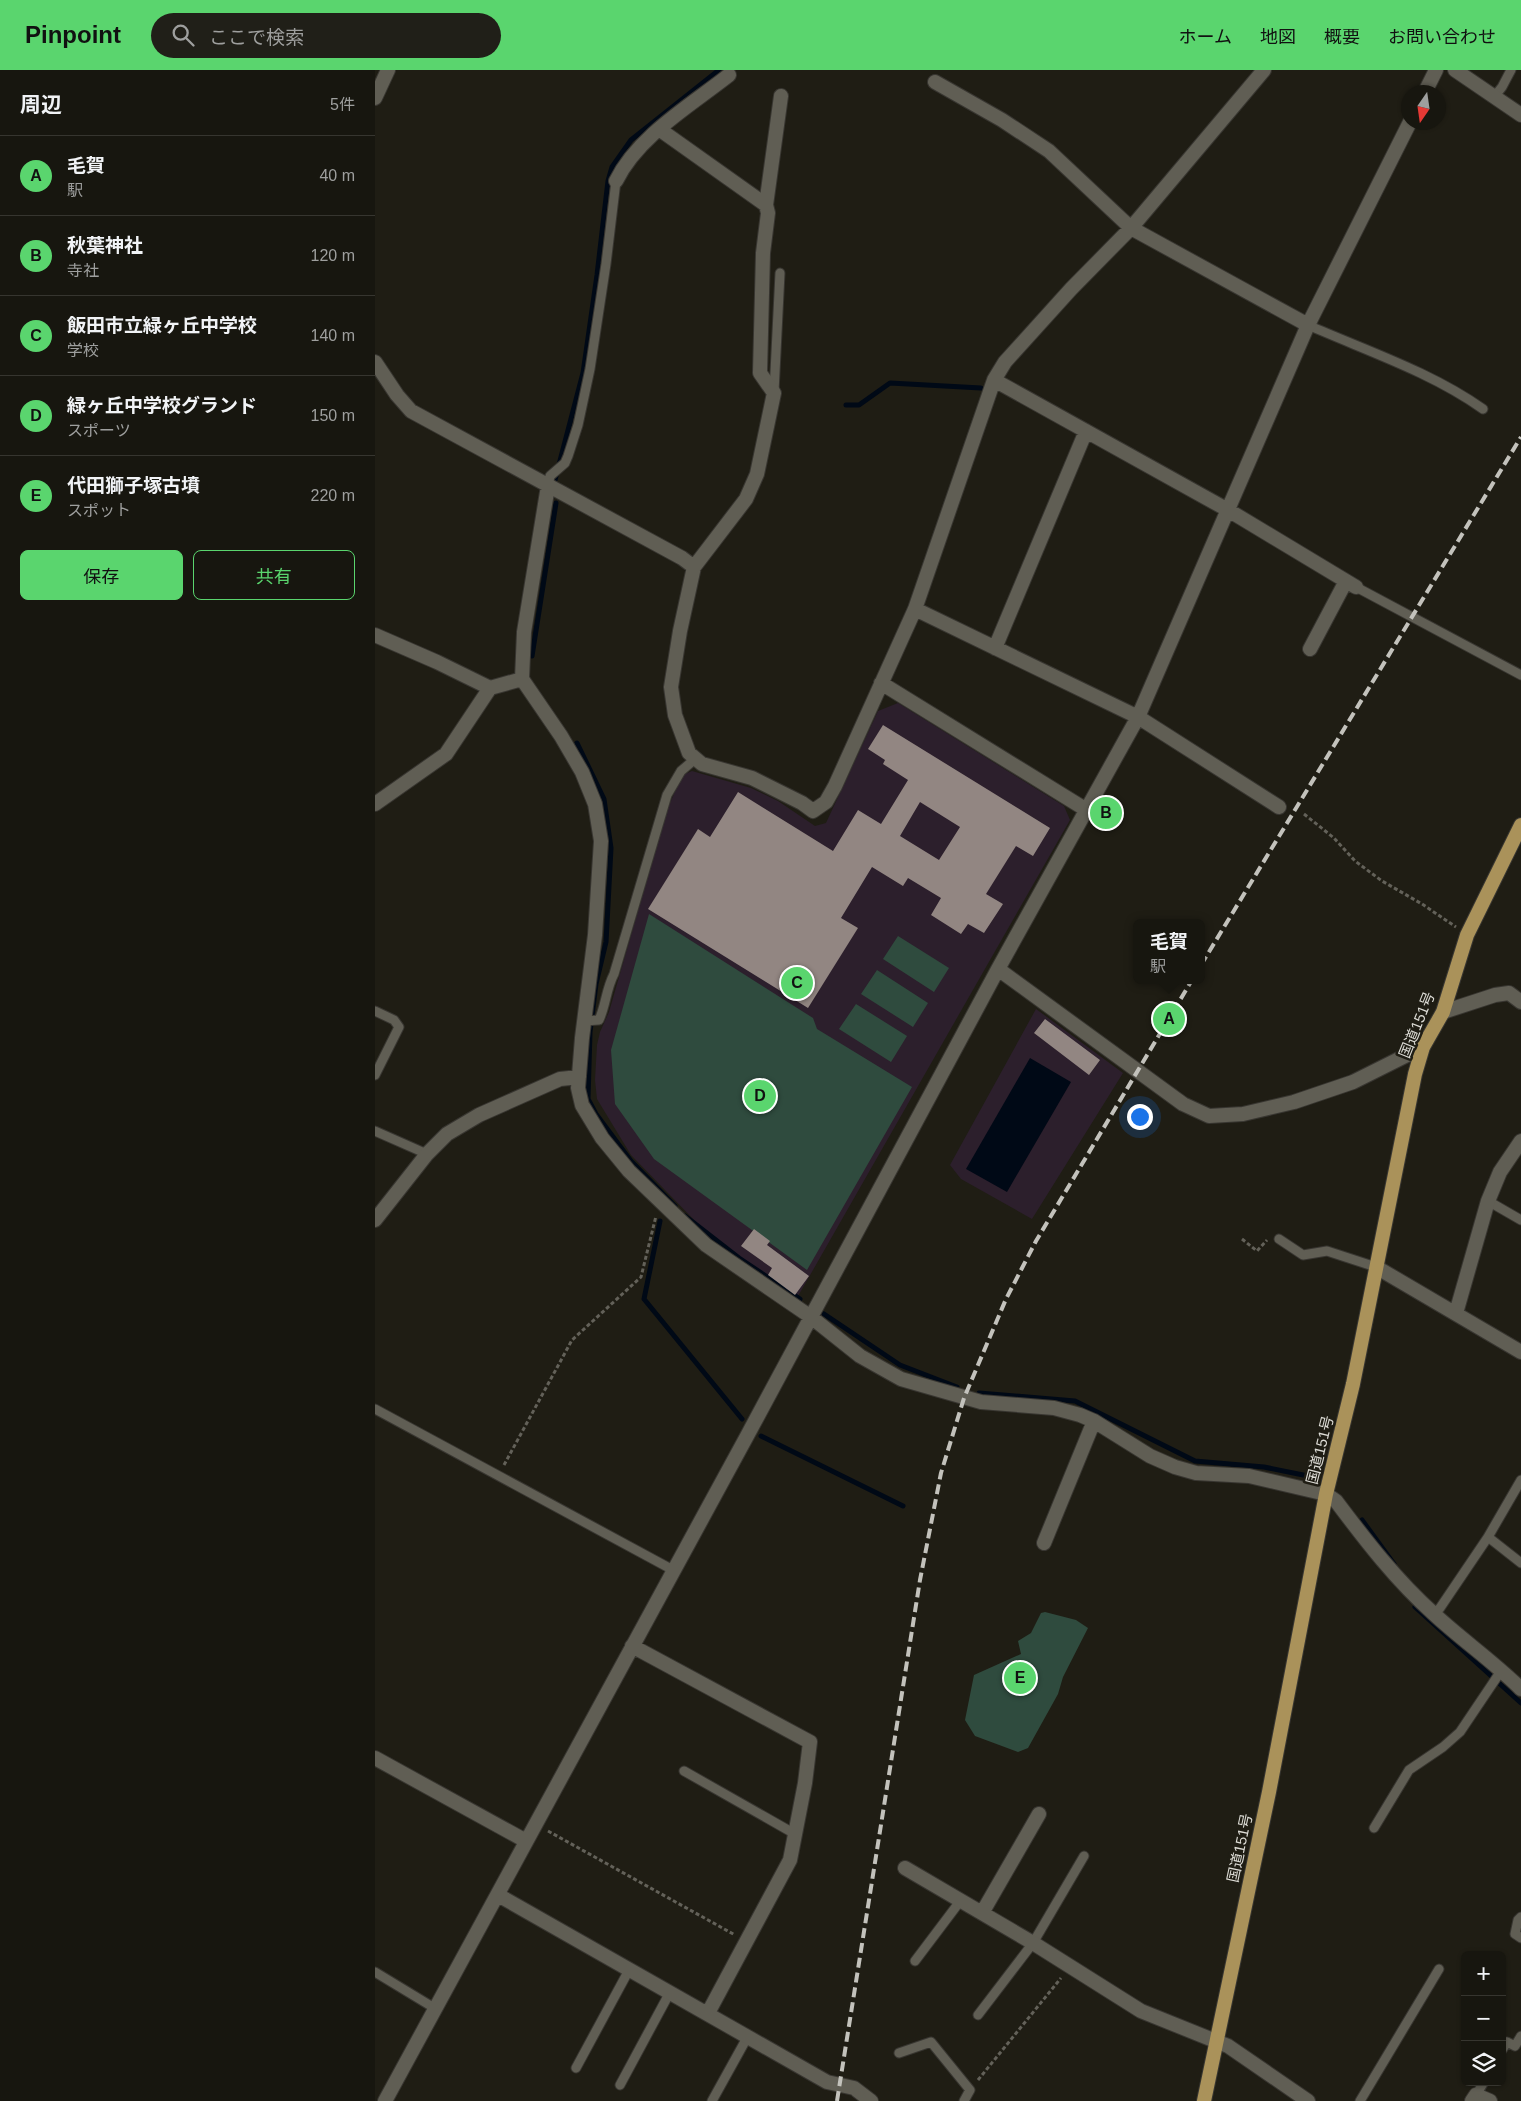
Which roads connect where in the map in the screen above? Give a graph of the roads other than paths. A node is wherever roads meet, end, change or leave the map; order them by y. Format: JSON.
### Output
{"nodes":[{"id":1,"x":388,"y":70,"type":"edge"},
{"id":2,"x":1264,"y":70,"type":"edge"},
{"id":3,"x":1436,"y":70,"type":"edge"},
{"id":4,"x":1455,"y":70,"type":"edge"},
{"id":5,"x":1511,"y":70,"type":"edge"},
{"id":6,"x":729,"y":75,"type":"dead end"},
{"id":7,"x":935,"y":82,"type":"dead end"},
{"id":8,"x":1428,"y":85,"type":"edge"},
{"id":9,"x":781,"y":96,"type":"dead end"},
{"id":10,"x":1494,"y":97,"type":"junction"},
{"id":11,"x":375,"y":98,"type":"edge"},
{"id":12,"x":1521,"y":115,"type":"edge"},
{"id":13,"x":659,"y":129,"type":"junction"},
{"id":14,"x":1405,"y":130,"type":"edge"},
{"id":15,"x":615,"y":181,"type":"joint"},
{"id":16,"x":766,"y":205,"type":"junction"},
{"id":17,"x":1131,"y":228,"type":"junction"},
{"id":18,"x":780,"y":273,"type":"dead end"},
{"id":19,"x":1308,"y":325,"type":"junction"},
{"id":20,"x":375,"y":362,"type":"edge"},
{"id":21,"x":994,"y":380,"type":"junction"},
{"id":22,"x":774,"y":393,"type":"junction"},
{"id":23,"x":1483,"y":409,"type":"dead end"},
{"id":24,"x":1087,"y":432,"type":"junction"},
{"id":25,"x":549,"y":481,"type":"junction"},
{"id":26,"x":1228,"y":510,"type":"junction"},
{"id":27,"x":694,"y":567,"type":"junction"},
{"id":28,"x":1351,"y":584,"type":"junction"},
{"id":29,"x":915,"y":609,"type":"junction"},
{"id":30,"x":375,"y":635,"type":"edge"},
{"id":31,"x":995,"y":648,"type":"junction"},
{"id":32,"x":1311,"y":649,"type":"dead end"},
{"id":33,"x":1521,"y":675,"type":"edge"},
{"id":34,"x":522,"y":679,"type":"junction"},
{"id":35,"x":881,"y":683,"type":"junction"},
{"id":36,"x":491,"y":688,"type":"junction"},
{"id":37,"x":1138,"y":717,"type":"junction"},
{"id":38,"x":695,"y":759,"type":"junction"},
{"id":39,"x":375,"y":804,"type":"edge"},
{"id":40,"x":1279,"y":807,"type":"dead end"},
{"id":41,"x":1085,"y":810,"type":"junction"},
{"id":42,"x":1521,"y":825,"type":"edge"},
{"id":43,"x":998,"y":969,"type":"junction"},
{"id":44,"x":1521,"y":1002,"type":"edge"},
{"id":45,"x":375,"y":1011,"type":"edge"},
{"id":46,"x":1443,"y":1012,"type":"junction"},
{"id":47,"x":585,"y":1021,"type":"junction"},
{"id":48,"x":1423,"y":1047,"type":"junction"},
{"id":49,"x":375,"y":1076,"type":"edge"},
{"id":50,"x":579,"y":1077,"type":"junction"},
{"id":51,"x":375,"y":1131,"type":"edge"},
{"id":52,"x":1521,"y":1141,"type":"edge"},
{"id":53,"x":427,"y":1154,"type":"junction"},
{"id":54,"x":1488,"y":1201,"type":"junction"},
{"id":55,"x":375,"y":1220,"type":"edge"},
{"id":56,"x":1521,"y":1220,"type":"edge"},
{"id":57,"x":1279,"y":1239,"type":"road end"},
{"id":58,"x":1376,"y":1267,"type":"junction"},
{"id":59,"x":1456,"y":1313,"type":"junction"},
{"id":60,"x":811,"y":1317,"type":"junction"},
{"id":61,"x":1521,"y":1352,"type":"edge"},
{"id":62,"x":375,"y":1409,"type":"edge"},
{"id":63,"x":1094,"y":1421,"type":"junction"},
{"id":64,"x":1521,"y":1480,"type":"edge"},
{"id":65,"x":1326,"y":1494,"type":"junction"},
{"id":66,"x":1488,"y":1537,"type":"junction"},
{"id":67,"x":1045,"y":1543,"type":"dead end"},
{"id":68,"x":1521,"y":1563,"type":"edge"},
{"id":69,"x":673,"y":1570,"type":"junction"},
{"id":70,"x":1434,"y":1614,"type":"junction"},
{"id":71,"x":632,"y":1646,"type":"junction"},
{"id":72,"x":1500,"y":1672,"type":"junction"},
{"id":73,"x":1521,"y":1688,"type":"edge"},
{"id":74,"x":375,"y":1758,"type":"edge"},
{"id":75,"x":684,"y":1771,"type":"dead end"},
{"id":76,"x":1039,"y":1814,"type":"dead end"},
{"id":77,"x":1373,"y":1828,"type":"dead end"},
{"id":78,"x":795,"y":1834,"type":"junction"},
{"id":79,"x":526,"y":1841,"type":"junction"},
{"id":80,"x":1084,"y":1856,"type":"dead end"},
{"id":81,"x":905,"y":1868,"type":"dead end"},
{"id":82,"x":498,"y":1895,"type":"junction"},
{"id":83,"x":961,"y":1900,"type":"junction"},
{"id":84,"x":982,"y":1913,"type":"junction"},
{"id":85,"x":1521,"y":1917,"type":"edge"},
{"id":86,"x":1521,"y":1938,"type":"edge"},
{"id":87,"x":1033,"y":1943,"type":"junction"},
{"id":88,"x":915,"y":1961,"type":"dead end"},
{"id":89,"x":1439,"y":1969,"type":"dead end"},
{"id":90,"x":629,"y":1970,"type":"junction"},
{"id":91,"x":375,"y":1972,"type":"edge"},
{"id":92,"x":669,"y":1994,"type":"junction"},
{"id":93,"x":436,"y":2008,"type":"junction"},
{"id":94,"x":708,"y":2013,"type":"junction"},
{"id":95,"x":978,"y":2015,"type":"dead end"},
{"id":96,"x":748,"y":2036,"type":"junction"},
{"id":97,"x":1521,"y":2036,"type":"edge"},
{"id":98,"x":1216,"y":2041,"type":"junction"},
{"id":99,"x":1506,"y":2044,"type":"edge"},
{"id":100,"x":899,"y":2053,"type":"dead end"},
{"id":101,"x":576,"y":2068,"type":"dead end"},
{"id":102,"x":620,"y":2085,"type":"dead end"},
{"id":103,"x":1481,"y":2086,"type":"edge"},
{"id":104,"x":1474,"y":2098,"type":"edge"},
{"id":105,"x":385,"y":2101,"type":"edge"},
{"id":106,"x":712,"y":2101,"type":"edge"},
{"id":107,"x":871,"y":2101,"type":"edge"},
{"id":108,"x":964,"y":2101,"type":"edge"},
{"id":109,"x":1204,"y":2101,"type":"edge"},
{"id":110,"x":1308,"y":2101,"type":"edge"},
{"id":111,"x":1360,"y":2101,"type":"edge"},
{"id":112,"x":1490,"y":2101,"type":"edge"}],
"edges":[{"from":1,"to":11,"type":"street"},
{"from":2,"to":17,"type":"street"},
{"from":3,"to":8,"type":"street"},
{"from":4,"to":10,"type":"street"},
{"from":5,"to":10,"type":"lane"},
{"from":6,"to":13,"type":"street"},
{"from":7,"to":17,"type":"street"},
{"from":9,"to":16,"type":"street"},
{"from":10,"to":12,"type":"street"},
{"from":13,"to":15,"type":"street"},
{"from":13,"to":16,"type":"street"},
{"from":14,"to":19,"type":"street"},
{"from":15,"to":25,"type":"lane"},
{"from":16,"to":22,"type":"street"},
{"from":17,"to":19,"type":"street"},
{"from":17,"to":21,"type":"street"},
{"from":18,"to":22,"type":"lane"},
{"from":19,"to":23,"type":"lane"},
{"from":19,"to":26,"type":"street"},
{"from":20,"to":25,"type":"street"},
{"from":21,"to":24,"type":"street"},
{"from":21,"to":29,"type":"street"},
{"from":22,"to":27,"type":"street"},
{"from":24,"to":26,"type":"street"},
{"from":24,"to":31,"type":"street"},
{"from":25,"to":27,"type":"street"},
{"from":25,"to":34,"type":"street"},
{"from":26,"to":28,"type":"street"},
{"from":26,"to":37,"type":"street"},
{"from":27,"to":38,"type":"street"},
{"from":28,"to":32,"type":"street"},
{"from":28,"to":33,"type":"lane"},
{"from":29,"to":31,"type":"street"},
{"from":29,"to":35,"type":"street"},
{"from":30,"to":36,"type":"street"},
{"from":31,"to":37,"type":"street"},
{"from":34,"to":36,"type":"street"},
{"from":34,"to":47,"type":"street"},
{"from":35,"to":38,"type":"street"},
{"from":35,"to":41,"type":"street"},
{"from":36,"to":39,"type":"street"},
{"from":37,"to":40,"type":"street"},
{"from":37,"to":41,"type":"street"},
{"from":38,"to":47,"type":"lane"},
{"from":41,"to":43,"type":"street"},
{"from":42,"to":46,"type":"highway","name":"国道151号"},
{"from":43,"to":48,"type":"street"},
{"from":43,"to":60,"type":"street"},
{"from":44,"to":46,"type":"street"},
{"from":45,"to":49,"type":"lane"},
{"from":46,"to":48,"type":"highway","name":"国道151号"},
{"from":47,"to":50,"type":"street"},
{"from":48,"to":58,"type":"highway","name":"国道151号"},
{"from":50,"to":53,"type":"street"},
{"from":50,"to":60,"type":"street"},
{"from":51,"to":53,"type":"lane"},
{"from":52,"to":54,"type":"street"},
{"from":53,"to":55,"type":"street"},
{"from":54,"to":56,"type":"lane"},
{"from":54,"to":59,"type":"street"},
{"from":57,"to":58,"type":"lane"},
{"from":58,"to":59,"type":"street"},
{"from":58,"to":65,"type":"highway","name":"国道151号"},
{"from":59,"to":61,"type":"street"},
{"from":60,"to":63,"type":"street"},
{"from":60,"to":69,"type":"street"},
{"from":62,"to":69,"type":"lane"},
{"from":63,"to":65,"type":"street"},
{"from":63,"to":67,"type":"street"},
{"from":64,"to":66,"type":"lane"},
{"from":65,"to":70,"type":"street"},
{"from":65,"to":98,"type":"highway","name":"国道151号"},
{"from":66,"to":68,"type":"lane"},
{"from":66,"to":70,"type":"lane"},
{"from":69,"to":71,"type":"street"},
{"from":70,"to":72,"type":"street"},
{"from":71,"to":78,"type":"street"},
{"from":71,"to":79,"type":"street"},
{"from":72,"to":73,"type":"street"},
{"from":72,"to":77,"type":"lane"},
{"from":74,"to":79,"type":"street"},
{"from":75,"to":78,"type":"lane"},
{"from":76,"to":84,"type":"street"},
{"from":78,"to":94,"type":"street"},
{"from":79,"to":82,"type":"street"},
{"from":80,"to":87,"type":"lane"},
{"from":81,"to":83,"type":"street"},
{"from":82,"to":90,"type":"street"},
{"from":82,"to":93,"type":"street"},
{"from":83,"to":84,"type":"street"},
{"from":83,"to":88,"type":"lane"},
{"from":84,"to":87,"type":"street"},
{"from":85,"to":86,"type":"lane"},
{"from":87,"to":95,"type":"lane"},
{"from":87,"to":98,"type":"street"},
{"from":89,"to":111,"type":"lane"},
{"from":90,"to":92,"type":"street"},
{"from":90,"to":101,"type":"lane"},
{"from":91,"to":93,"type":"lane"},
{"from":92,"to":94,"type":"street"},
{"from":92,"to":102,"type":"lane"},
{"from":93,"to":105,"type":"street"},
{"from":94,"to":96,"type":"street"},
{"from":96,"to":106,"type":"lane"},
{"from":96,"to":107,"type":"street"},
{"from":97,"to":99,"type":"lane"},
{"from":98,"to":109,"type":"highway","name":"国道151号"},
{"from":98,"to":110,"type":"street"},
{"from":100,"to":108,"type":"lane"},
{"from":103,"to":104,"type":"lane"},
{"from":104,"to":112,"type":"street"}]}
